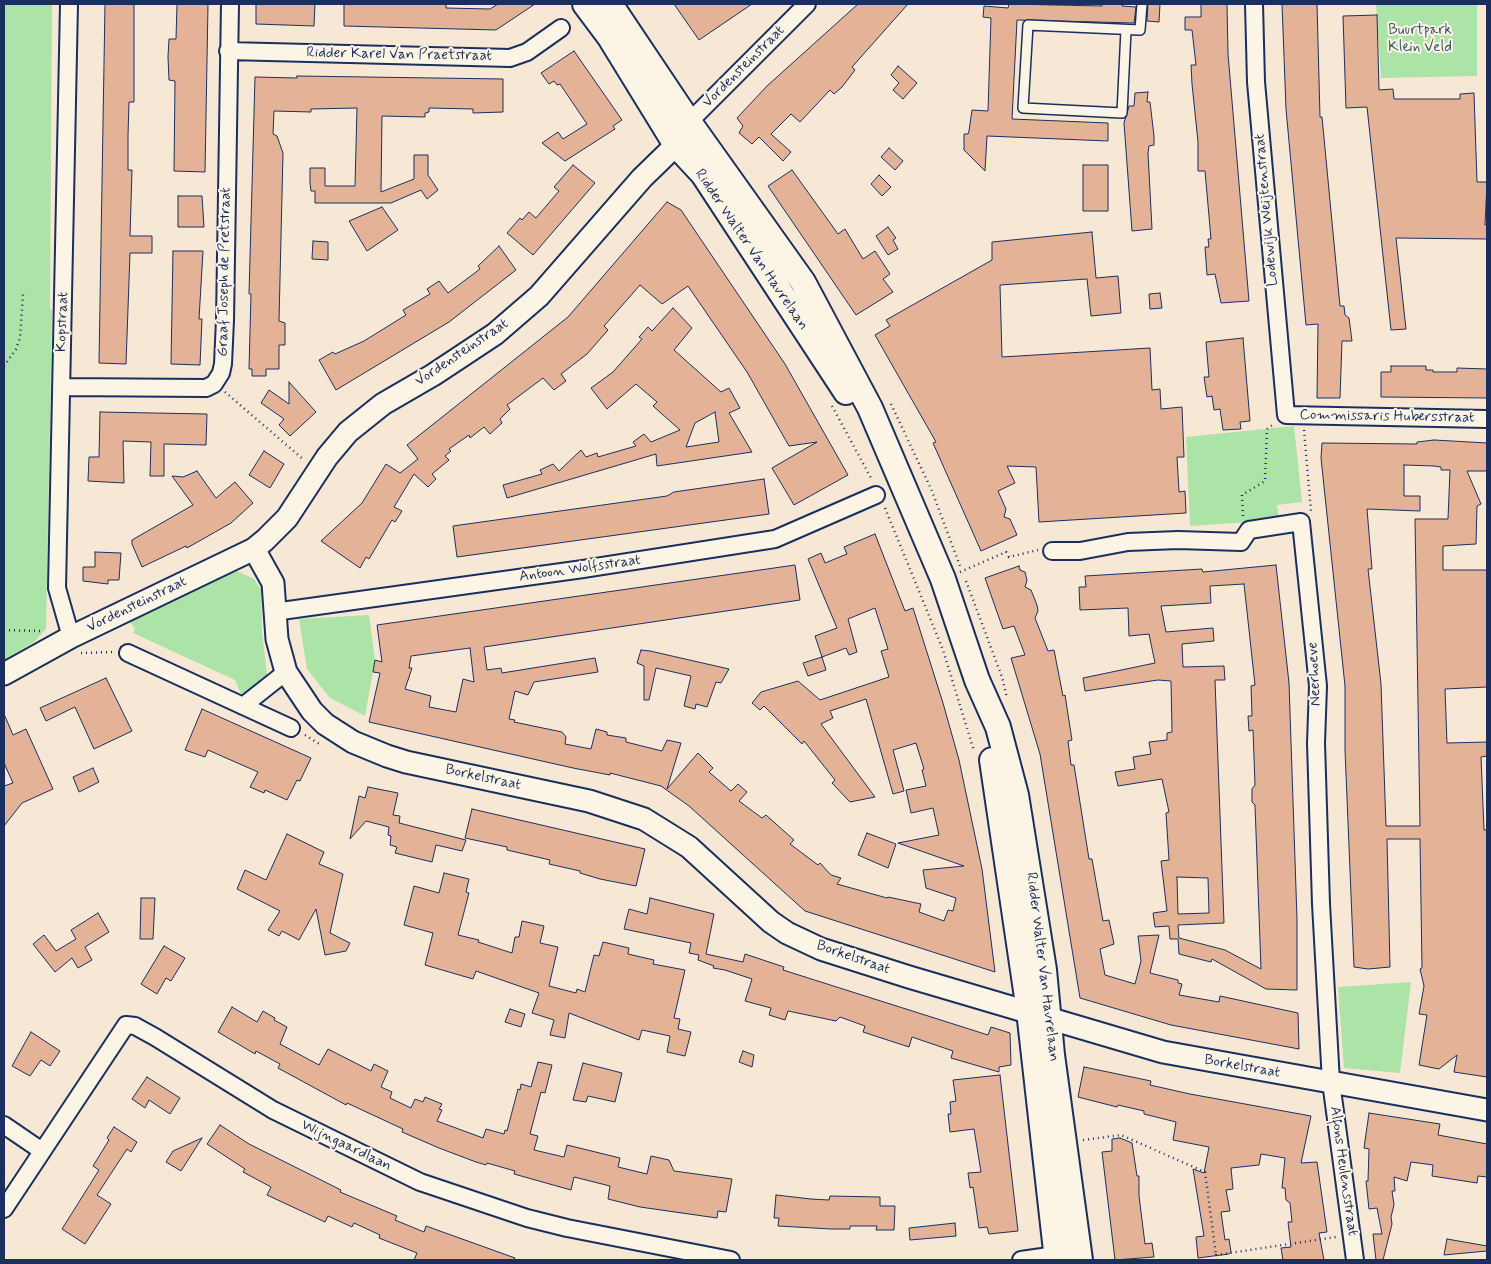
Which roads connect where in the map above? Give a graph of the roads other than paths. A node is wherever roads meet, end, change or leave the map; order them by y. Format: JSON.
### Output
{"nodes":[{"id":1,"x":70,"y":4,"type":"edge"},
{"id":2,"x":230,"y":4,"type":"edge"},
{"id":3,"x":585,"y":4,"type":"edge"},
{"id":4,"x":610,"y":4,"type":"edge"},
{"id":5,"x":807,"y":4,"type":"edge"},
{"id":6,"x":1142,"y":4,"type":"edge"},
{"id":7,"x":1254,"y":4,"type":"edge"},
{"id":8,"x":561,"y":28,"type":"dead end"},
{"id":9,"x":1126,"y":30,"type":"junction"},
{"id":10,"x":228,"y":51,"type":"junction"},
{"id":11,"x":689,"y":122,"type":"junction"},
{"id":12,"x":676,"y":145,"type":"junction"},
{"id":13,"x":61,"y":387,"type":"junction"},
{"id":14,"x":1294,"y":416,"type":"joint"},
{"id":15,"x":1487,"y":419,"type":"edge"},
{"id":16,"x":897,"y":474,"type":"junction"},
{"id":17,"x":878,"y":494,"type":"road end"},
{"id":18,"x":254,"y":549,"type":"junction"},
{"id":19,"x":1052,"y":551,"type":"road end"},
{"id":20,"x":274,"y":612,"type":"junction"},
{"id":21,"x":71,"y":646,"type":"junction"},
{"id":22,"x":128,"y":653,"type":"road end"},
{"id":23,"x":286,"y":672,"type":"junction"},
{"id":24,"x":4,"y":674,"type":"edge"},
{"id":25,"x":243,"y":706,"type":"junction"},
{"id":26,"x":291,"y":728,"type":"dead end"},
{"id":27,"x":1038,"y":1014,"type":"junction"},
{"id":28,"x":1331,"y":1082,"type":"junction"},
{"id":29,"x":1487,"y":1110,"type":"edge"},
{"id":30,"x":4,"y":1126,"type":"edge"},
{"id":31,"x":42,"y":1151,"type":"junction"},
{"id":32,"x":4,"y":1209,"type":"edge"},
{"id":33,"x":1057,"y":1258,"type":"edge"},
{"id":34,"x":731,"y":1260,"type":"edge"},
{"id":35,"x":1021,"y":1260,"type":"edge"},
{"id":36,"x":1080,"y":1260,"type":"edge"},
{"id":37,"x":1355,"y":1260,"type":"edge"}],
"edges":[{"from":1,"to":13,"type":"street","name":"Kopstraat"},
{"from":2,"to":10,"type":"street","name":"Graaf Joseph de Pretstraat"},
{"from":3,"to":12,"type":"main road","name":"Ridder Walter Van Havrelaan"},
{"from":4,"to":11,"type":"main road","name":"Ridder Walter Van Havrelaan"},
{"from":5,"to":11,"type":"street","name":"Vordensteinstraat"},
{"from":6,"to":9,"type":"lane"},
{"from":7,"to":14,"type":"street","name":"Lodewijk Weijtenstraat"},
{"from":8,"to":10,"type":"street","name":"Ridder Karel Van Praetstraat"},
{"from":9,"to":9,"type":"lane"},
{"from":10,"to":13,"type":"street","name":"Graaf Joseph de Pretstraat"},
{"from":11,"to":12,"type":"street","name":"Vordensteinstraat"},
{"from":11,"to":16,"type":"main road","name":"Ridder Walter Van Havrelaan"},
{"from":12,"to":16,"type":"main road","name":"Ridder Walter Van Havrelaan"},
{"from":12,"to":18,"type":"street","name":"Vordensteinstraat"},
{"from":13,"to":21,"type":"street","name":"Kopstraat"},
{"from":14,"to":15,"type":"street","name":"Commissaris Hubersstraat"},
{"from":16,"to":27,"type":"main road","name":"Ridder Walter Van Havrelaan"},
{"from":17,"to":20,"type":"street","name":"Antoon Wolfsstraat"},
{"from":18,"to":20,"type":"street","name":"Borkelstraat"},
{"from":18,"to":21,"type":"street","name":"Vordensteinstraat"},
{"from":19,"to":28,"type":"street","name":"Neerhoeve"},
{"from":20,"to":23,"type":"street","name":"Borkelstraat"},
{"from":21,"to":24,"type":"street","name":"Vordensteinstraat"},
{"from":22,"to":25,"type":"street"},
{"from":23,"to":25,"type":"street"},
{"from":23,"to":27,"type":"street","name":"Borkelstraat"},
{"from":25,"to":26,"type":"street"},
{"from":27,"to":28,"type":"street","name":"Borkelstraat"},
{"from":27,"to":33,"type":"main road","name":"Ridder Walter Van Havrelaan"},
{"from":27,"to":36,"type":"main road","name":"Ridder Walter Van Havrelaan"},
{"from":28,"to":29,"type":"street","name":"Borkelstraat"},
{"from":28,"to":37,"type":"street","name":"Alfons Heulensstraat"},
{"from":30,"to":31,"type":"street"},
{"from":31,"to":32,"type":"street"},
{"from":31,"to":34,"type":"street","name":"Wijngaardlaan"},
{"from":33,"to":35,"type":"street"}]}
